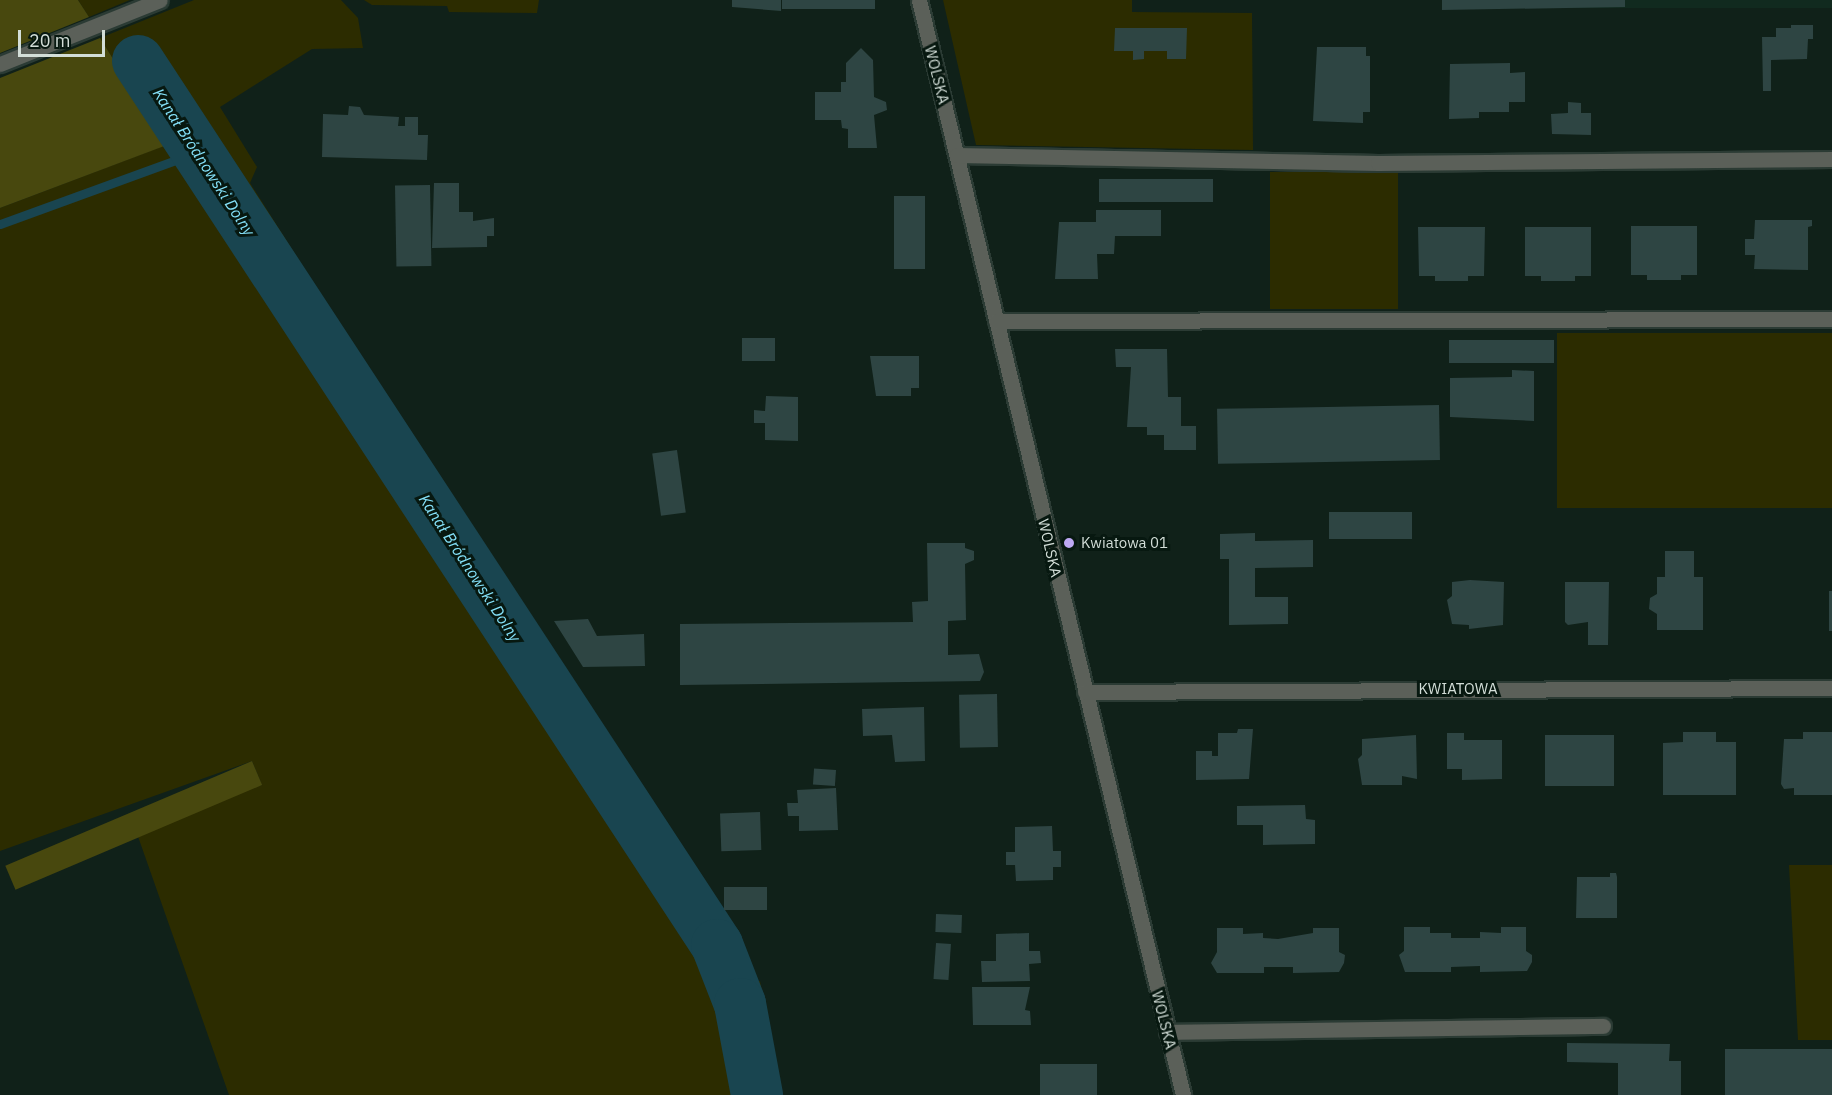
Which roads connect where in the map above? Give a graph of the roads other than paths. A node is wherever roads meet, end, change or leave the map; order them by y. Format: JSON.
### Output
{"nodes":[{"id":1,"x":160,"y":0,"type":"edge"},
{"id":2,"x":919,"y":0,"type":"edge"},
{"id":3,"x":0,"y":64,"type":"edge"},
{"id":4,"x":957,"y":155,"type":"junction"},
{"id":5,"x":1832,"y":159,"type":"edge"},
{"id":6,"x":1832,"y":319,"type":"edge"},
{"id":7,"x":996,"y":321,"type":"junction"},
{"id":8,"x":1832,"y":688,"type":"edge"},
{"id":9,"x":1085,"y":692,"type":"junction"},
{"id":10,"x":1603,"y":1026,"type":"dead end"},
{"id":11,"x":1167,"y":1032,"type":"junction"},
{"id":12,"x":1183,"y":1095,"type":"edge"}],
"edges":[{"from":1,"to":3,"type":"street"},
{"from":2,"to":4,"type":"street","name":"WOLSKA"},
{"from":4,"to":5,"type":"street"},
{"from":4,"to":7,"type":"street","name":"WOLSKA"},
{"from":6,"to":7,"type":"street"},
{"from":7,"to":9,"type":"street","name":"WOLSKA"},
{"from":8,"to":9,"type":"street","name":"KWIATOWA"},
{"from":9,"to":11,"type":"street","name":"WOLSKA"},
{"from":10,"to":11,"type":"street"},
{"from":11,"to":12,"type":"street","name":"WOLSKA"}]}
